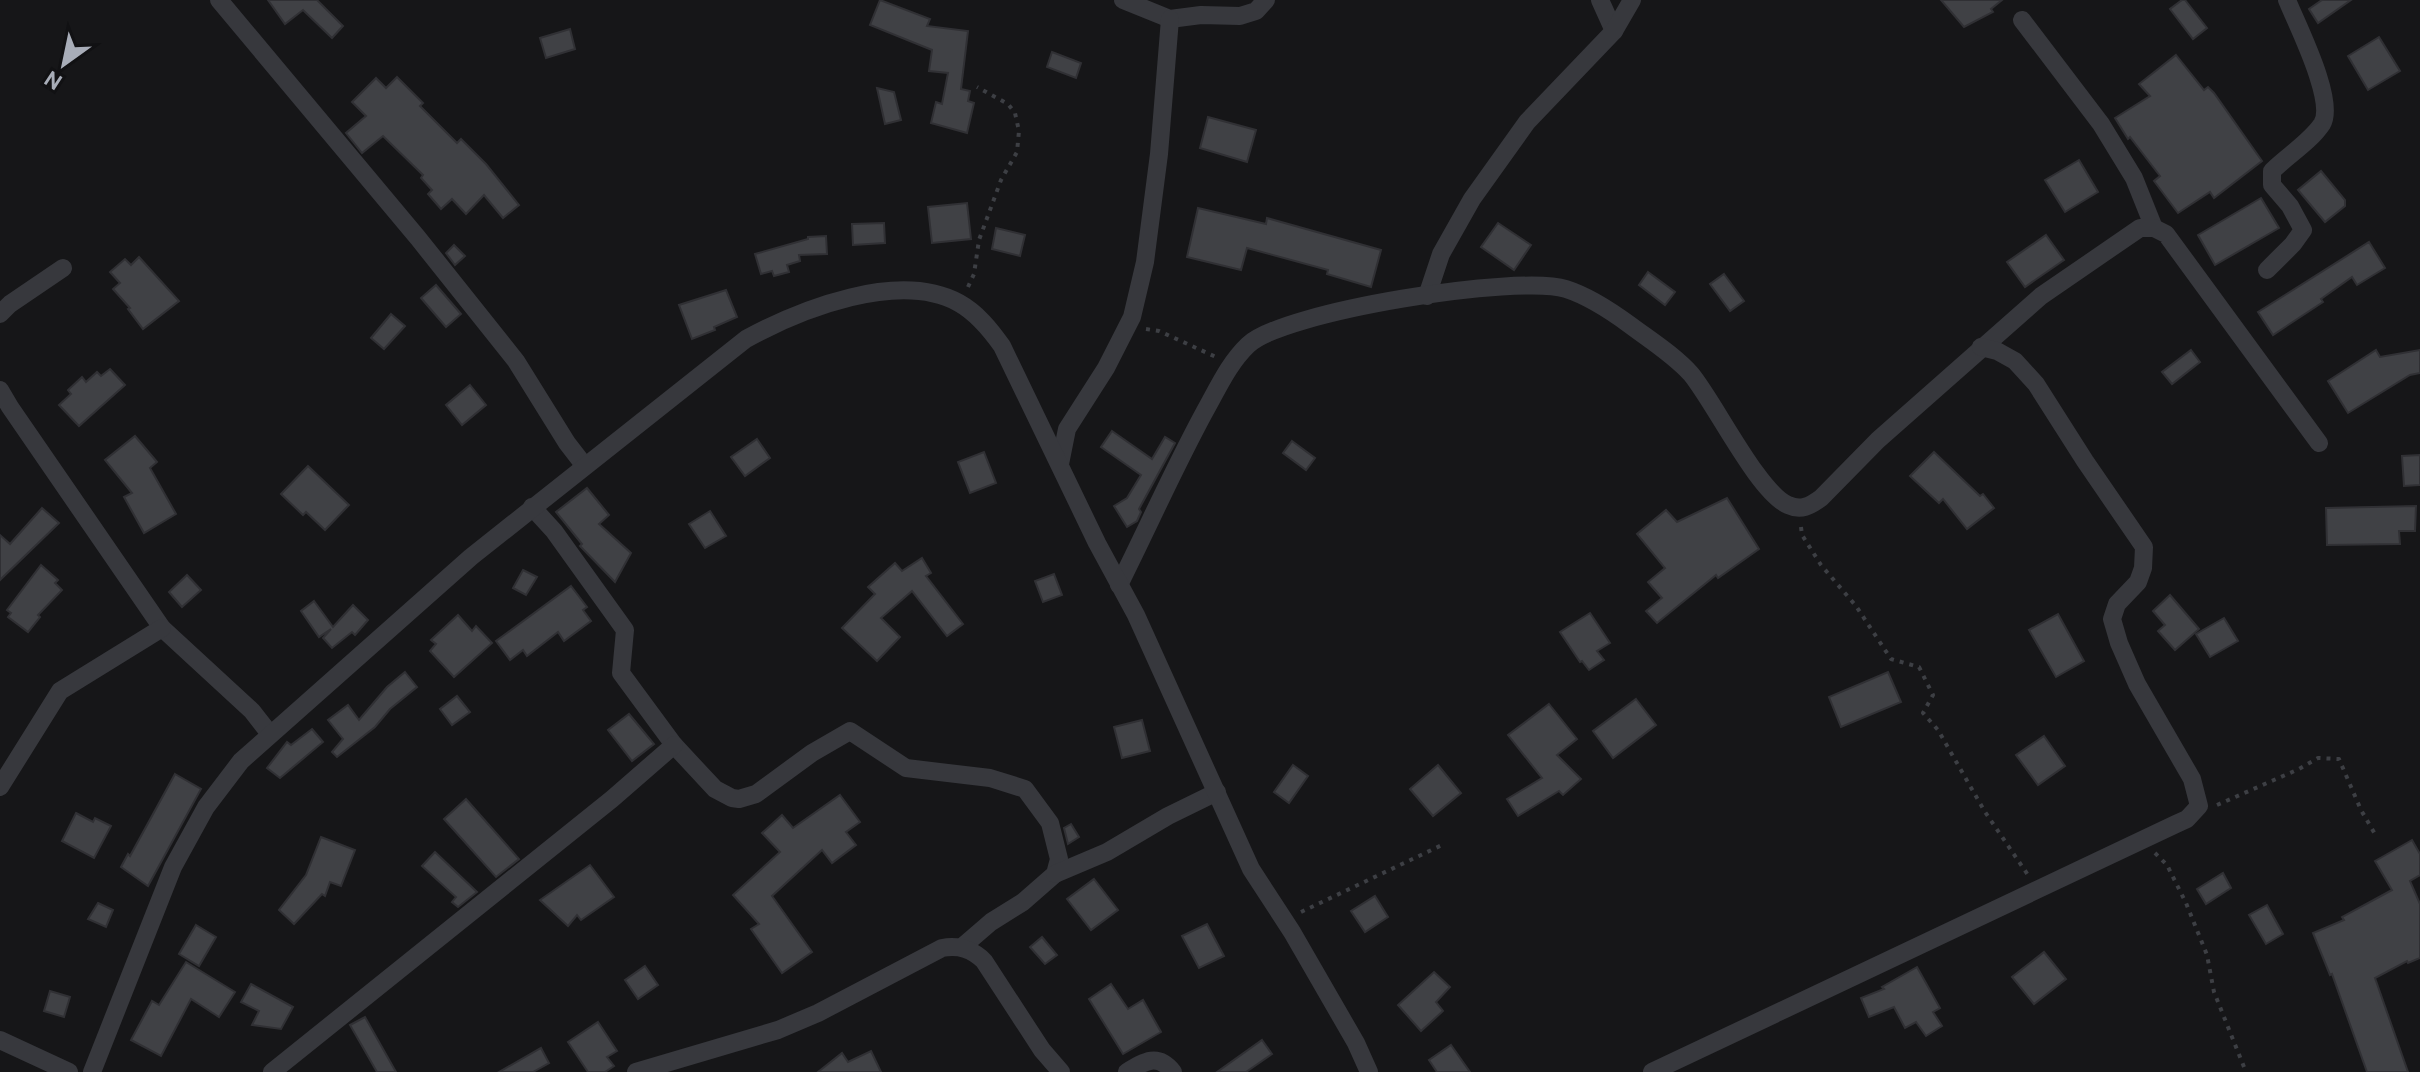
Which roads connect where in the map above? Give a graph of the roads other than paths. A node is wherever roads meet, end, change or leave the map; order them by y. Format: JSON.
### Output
{"nodes":[{"id":1,"x":219,"y":0,"type":"edge"},
{"id":2,"x":1123,"y":0,"type":"edge"},
{"id":3,"x":1266,"y":0,"type":"edge"},
{"id":4,"x":1600,"y":0,"type":"edge"},
{"id":5,"x":1632,"y":0,"type":"edge"},
{"id":6,"x":2287,"y":0,"type":"edge"},
{"id":7,"x":1170,"y":19,"type":"junction"},
{"id":8,"x":2022,"y":20,"type":"dead end"},
{"id":9,"x":1614,"y":31,"type":"junction"},
{"id":10,"x":2154,"y":228,"type":"junction"},
{"id":11,"x":63,"y":268,"type":"dead end"},
{"id":12,"x":2267,"y":270,"type":"dead end"},
{"id":13,"x":1427,"y":296,"type":"junction"},
{"id":14,"x":0,"y":314,"type":"edge"},
{"id":15,"x":1981,"y":347,"type":"junction"},
{"id":16,"x":0,"y":390,"type":"edge"},
{"id":17,"x":2319,"y":443,"type":"dead end"},
{"id":18,"x":1060,"y":464,"type":"junction"},
{"id":19,"x":584,"y":465,"type":"junction"},
{"id":20,"x":532,"y":507,"type":"junction"},
{"id":21,"x":1119,"y":585,"type":"junction"},
{"id":22,"x":162,"y":628,"type":"junction"},
{"id":23,"x":270,"y":734,"type":"junction"},
{"id":24,"x":674,"y":745,"type":"junction"},
{"id":25,"x":0,"y":787,"type":"edge"},
{"id":26,"x":1217,"y":792,"type":"junction"},
{"id":27,"x":1055,"y":874,"type":"junction"},
{"id":28,"x":962,"y":947,"type":"junction"},
{"id":29,"x":0,"y":1040,"type":"edge"},
{"id":30,"x":69,"y":1072,"type":"edge"},
{"id":31,"x":92,"y":1072,"type":"edge"},
{"id":32,"x":272,"y":1072,"type":"edge"},
{"id":33,"x":636,"y":1072,"type":"edge"},
{"id":34,"x":1061,"y":1072,"type":"edge"},
{"id":35,"x":1127,"y":1072,"type":"edge"},
{"id":36,"x":1173,"y":1072,"type":"edge"},
{"id":37,"x":1369,"y":1072,"type":"edge"},
{"id":38,"x":1652,"y":1072,"type":"edge"}],
"edges":[{"from":1,"to":19,"type":"street"},
{"from":2,"to":7,"type":"street"},
{"from":3,"to":7,"type":"street"},
{"from":4,"to":9,"type":"street"},
{"from":5,"to":9,"type":"street"},
{"from":6,"to":12,"type":"street"},
{"from":7,"to":18,"type":"street"},
{"from":8,"to":10,"type":"street"},
{"from":9,"to":13,"type":"street"},
{"from":10,"to":15,"type":"street"},
{"from":10,"to":17,"type":"street"},
{"from":11,"to":14,"type":"street"},
{"from":13,"to":15,"type":"street"},
{"from":13,"to":21,"type":"street"},
{"from":15,"to":38,"type":"street"},
{"from":16,"to":22,"type":"street"},
{"from":18,"to":19,"type":"street"},
{"from":18,"to":21,"type":"street"},
{"from":19,"to":20,"type":"street"},
{"from":20,"to":23,"type":"street"},
{"from":20,"to":24,"type":"street"},
{"from":21,"to":26,"type":"street"},
{"from":22,"to":23,"type":"street"},
{"from":22,"to":25,"type":"street"},
{"from":23,"to":31,"type":"street"},
{"from":24,"to":27,"type":"street"},
{"from":24,"to":32,"type":"street"},
{"from":26,"to":27,"type":"street"},
{"from":26,"to":37,"type":"street"},
{"from":27,"to":28,"type":"street"},
{"from":28,"to":33,"type":"street"},
{"from":28,"to":34,"type":"street"},
{"from":29,"to":30,"type":"street"},
{"from":35,"to":36,"type":"street"}]}
